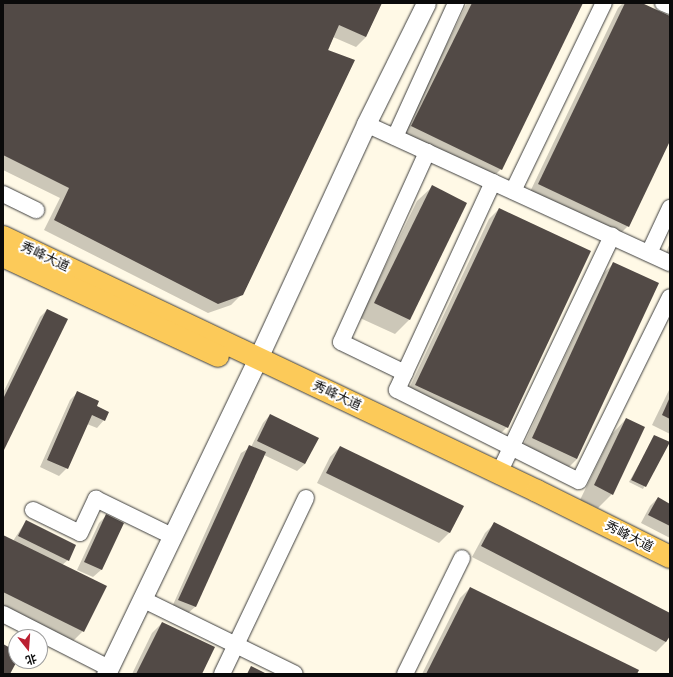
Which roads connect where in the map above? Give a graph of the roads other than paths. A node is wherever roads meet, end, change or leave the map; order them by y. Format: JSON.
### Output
{"nodes":[{"id":1,"x":426,"y":3,"type":"edge"},
{"id":2,"x":456,"y":3,"type":"edge"},
{"id":3,"x":604,"y":3,"type":"edge"},
{"id":4,"x":663,"y":3,"type":"edge"},
{"id":5,"x":670,"y":6,"type":"edge"},
{"id":6,"x":366,"y":124,"type":"junction"},
{"id":7,"x":395,"y":137,"type":"junction"},
{"id":8,"x":427,"y":152,"type":"junction"},
{"id":9,"x":493,"y":182,"type":"junction"},
{"id":10,"x":513,"y":191,"type":"junction"},
{"id":11,"x":3,"y":194,"type":"edge"},
{"id":12,"x":670,"y":208,"type":"edge"},
{"id":13,"x":36,"y":210,"type":"dead end"},
{"id":14,"x":612,"y":236,"type":"junction"},
{"id":15,"x":3,"y":237,"type":"edge"},
{"id":16,"x":649,"y":253,"type":"junction"},
{"id":17,"x":3,"y":256,"type":"edge"},
{"id":18,"x":670,"y":263,"type":"edge"},
{"id":19,"x":670,"y":297,"type":"edge"},
{"id":20,"x":255,"y":365,"type":"junction"},
{"id":21,"x":405,"y":373,"type":"junction"},
{"id":22,"x":511,"y":447,"type":"junction"},
{"id":23,"x":499,"y":473,"type":"junction"},
{"id":24,"x":306,"y":498,"type":"dead end"},
{"id":25,"x":33,"y":510,"type":"dead end"},
{"id":26,"x":172,"y":536,"type":"junction"},
{"id":27,"x":670,"y":557,"type":"edge"},
{"id":28,"x":462,"y":558,"type":"dead end"},
{"id":29,"x":670,"y":573,"type":"edge"},
{"id":30,"x":142,"y":599,"type":"junction"},
{"id":31,"x":3,"y":614,"type":"edge"},
{"id":32,"x":236,"y":645,"type":"junction"},
{"id":33,"x":107,"y":671,"type":"edge"},
{"id":34,"x":222,"y":674,"type":"edge"},
{"id":35,"x":295,"y":674,"type":"edge"},
{"id":36,"x":405,"y":674,"type":"edge"}],
"edges":[{"from":1,"to":6,"type":"street"},
{"from":2,"to":7,"type":"street"},
{"from":3,"to":10,"type":"street"},
{"from":4,"to":5,"type":"street"},
{"from":6,"to":7,"type":"street"},
{"from":6,"to":20,"type":"street"},
{"from":7,"to":8,"type":"street"},
{"from":8,"to":9,"type":"street"},
{"from":8,"to":21,"type":"street"},
{"from":9,"to":10,"type":"street"},
{"from":9,"to":21,"type":"street"},
{"from":10,"to":14,"type":"street"},
{"from":11,"to":13,"type":"street"},
{"from":12,"to":16,"type":"street"},
{"from":14,"to":16,"type":"street"},
{"from":14,"to":22,"type":"street"},
{"from":15,"to":20,"type":"main road","name":"秀峰大道"},
{"from":16,"to":18,"type":"street"},
{"from":17,"to":20,"type":"main road","name":"秀峰大道"},
{"from":19,"to":22,"type":"street"},
{"from":20,"to":23,"type":"main road","name":"秀峰大道"},
{"from":20,"to":26,"type":"street"},
{"from":20,"to":29,"type":"main road","name":"秀峰大道"},
{"from":21,"to":22,"type":"street"},
{"from":22,"to":23,"type":"street"},
{"from":23,"to":27,"type":"main road","name":"秀峰大道"},
{"from":24,"to":32,"type":"street"},
{"from":25,"to":26,"type":"street"},
{"from":26,"to":30,"type":"street"},
{"from":28,"to":36,"type":"street"},
{"from":30,"to":32,"type":"street"},
{"from":30,"to":33,"type":"street"},
{"from":31,"to":33,"type":"street"},
{"from":32,"to":34,"type":"street"},
{"from":32,"to":35,"type":"street"}]}
